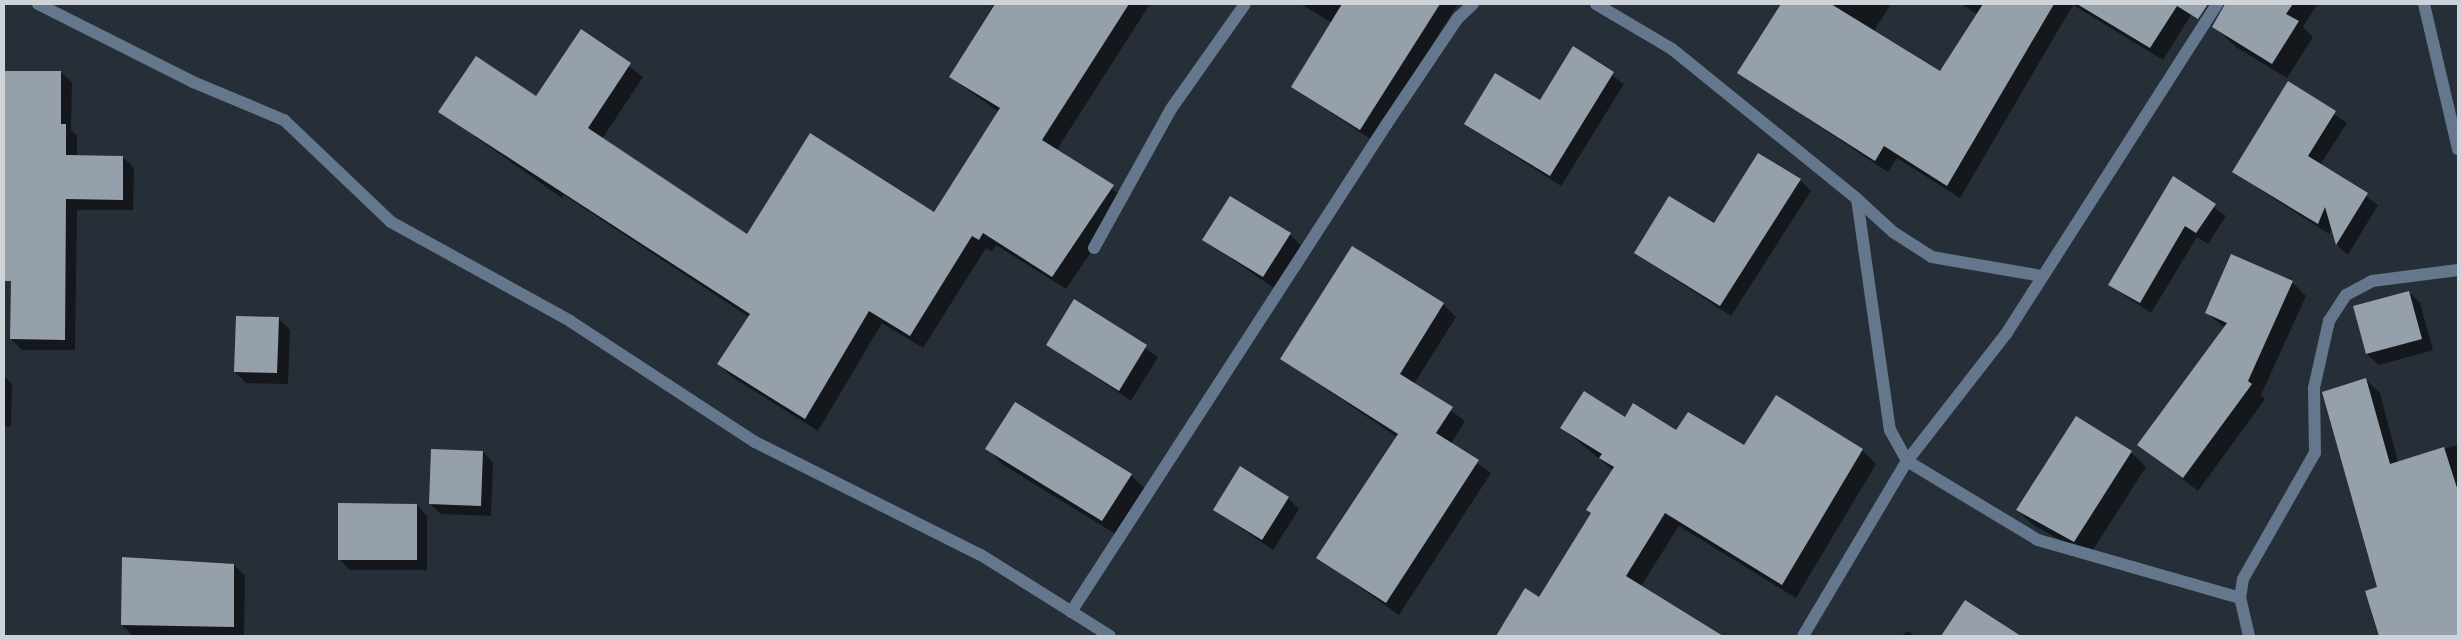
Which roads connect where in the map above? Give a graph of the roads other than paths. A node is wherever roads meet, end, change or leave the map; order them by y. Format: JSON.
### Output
{"nodes":[{"id":1,"x":38,"y":4,"type":"edge"},
{"id":2,"x":1245,"y":4,"type":"edge"},
{"id":3,"x":1473,"y":4,"type":"edge"},
{"id":4,"x":1596,"y":4,"type":"edge"},
{"id":5,"x":2217,"y":4,"type":"edge"},
{"id":6,"x":2424,"y":4,"type":"edge"},
{"id":7,"x":1612,"y":7,"type":"edge"},
{"id":8,"x":2458,"y":149,"type":"edge"},
{"id":9,"x":1857,"y":199,"type":"junction"},
{"id":10,"x":1094,"y":248,"type":"dead end"},
{"id":11,"x":2458,"y":270,"type":"edge"},
{"id":12,"x":2042,"y":276,"type":"junction"},
{"id":13,"x":1907,"y":461,"type":"junction"},
{"id":14,"x":2240,"y":598,"type":"junction"},
{"id":15,"x":1071,"y":612,"type":"junction"},
{"id":16,"x":1110,"y":636,"type":"edge"},
{"id":17,"x":1802,"y":636,"type":"edge"},
{"id":18,"x":2249,"y":636,"type":"edge"}],
"edges":[{"from":1,"to":15,"type":"street"},
{"from":2,"to":10,"type":"street"},
{"from":3,"to":15,"type":"street"},
{"from":4,"to":7,"type":"street"},
{"from":5,"to":12,"type":"street"},
{"from":6,"to":8,"type":"street"},
{"from":7,"to":9,"type":"street"},
{"from":9,"to":12,"type":"street"},
{"from":9,"to":13,"type":"street"},
{"from":11,"to":14,"type":"street"},
{"from":12,"to":13,"type":"street"},
{"from":13,"to":14,"type":"street"},
{"from":13,"to":17,"type":"street"},
{"from":14,"to":18,"type":"street"},
{"from":15,"to":16,"type":"street"}]}
